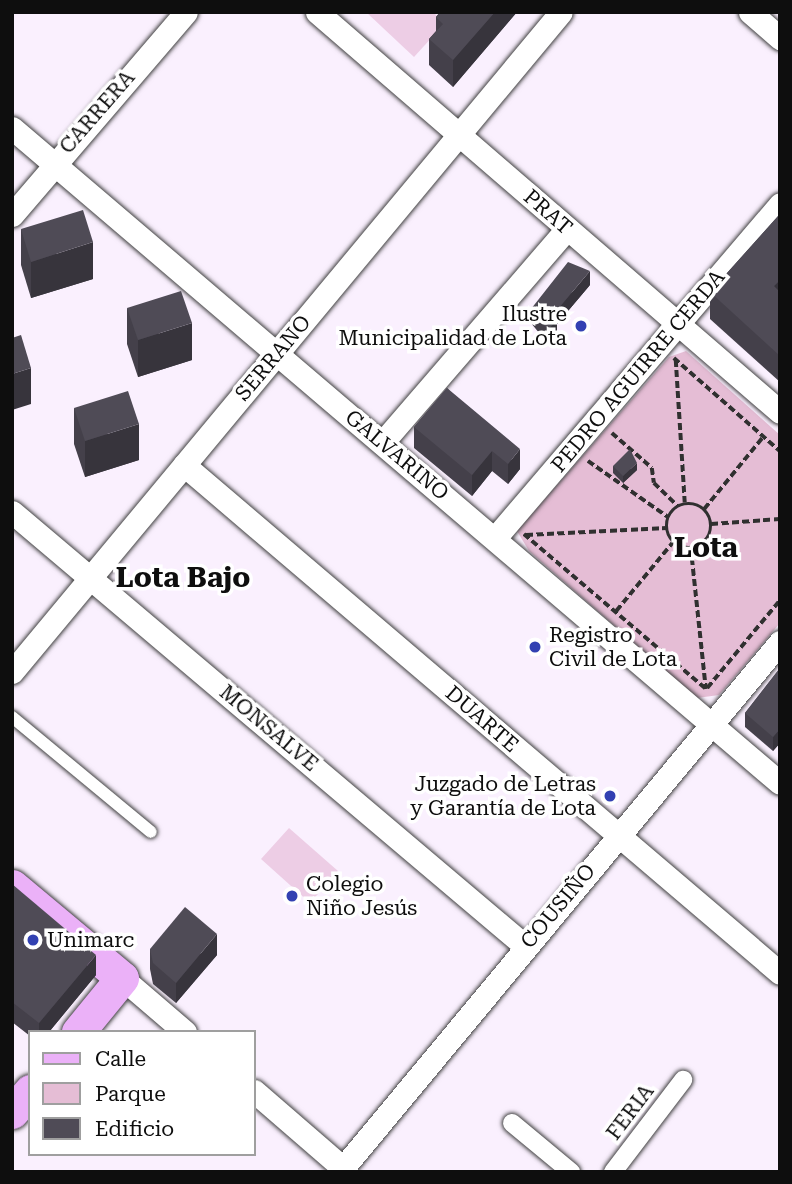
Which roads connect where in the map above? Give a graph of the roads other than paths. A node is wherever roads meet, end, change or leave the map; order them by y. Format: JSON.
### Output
{"nodes":[{"id":1,"x":186,"y":12,"type":"edge"},
{"id":2,"x":317,"y":12,"type":"edge"},
{"id":3,"x":561,"y":12,"type":"edge"},
{"id":4,"x":750,"y":12,"type":"edge"},
{"id":5,"x":780,"y":37,"type":"edge"},
{"id":6,"x":12,"y":128,"type":"edge"},
{"id":7,"x":459,"y":135,"type":"junction"},
{"id":8,"x":52,"y":163,"type":"junction"},
{"id":9,"x":776,"y":214,"type":"edge"},
{"id":10,"x":12,"y":215,"type":"edge"},
{"id":11,"x":567,"y":229,"type":"junction"},
{"id":12,"x":677,"y":324,"type":"junction"},
{"id":13,"x":277,"y":354,"type":"junction"},
{"id":14,"x":780,"y":411,"type":"edge"},
{"id":15,"x":382,"y":443,"type":"junction"},
{"id":16,"x":184,"y":465,"type":"junction"},
{"id":17,"x":12,"y":512,"type":"edge"},
{"id":18,"x":509,"y":533,"type":"junction"},
{"id":19,"x":91,"y":576,"type":"junction"},
{"id":20,"x":780,"y":642,"type":"edge"},
{"id":21,"x":12,"y":672,"type":"edge"},
{"id":22,"x":12,"y":717,"type":"edge"},
{"id":23,"x":715,"y":717,"type":"junction"},
{"id":24,"x":780,"y":783,"type":"edge"},
{"id":25,"x":151,"y":831,"type":"dead end"},
{"id":26,"x":617,"y":835,"type":"junction"},
{"id":27,"x":12,"y":886,"type":"edge"},
{"id":28,"x":525,"y":946,"type":"junction"},
{"id":29,"x":780,"y":973,"type":"edge"},
{"id":30,"x":122,"y":978,"type":"junction"},
{"id":31,"x":80,"y":1030,"type":"edge"},
{"id":32,"x":183,"y":1030,"type":"edge"},
{"id":33,"x":683,"y":1080,"type":"dead end"},
{"id":34,"x":28,"y":1093,"type":"edge"},
{"id":35,"x":256,"y":1093,"type":"edge"},
{"id":36,"x":12,"y":1112,"type":"edge"},
{"id":37,"x":513,"y":1123,"type":"dead end"},
{"id":38,"x":343,"y":1171,"type":"edge"},
{"id":39,"x":571,"y":1172,"type":"edge"},
{"id":40,"x":613,"y":1172,"type":"edge"}],
"edges":[{"from":1,"to":8,"type":"street","name":"CARRERA"},
{"from":2,"to":7,"type":"street","name":"PRAT"},
{"from":3,"to":7,"type":"street","name":"SERRANO"},
{"from":4,"to":5,"type":"street"},
{"from":6,"to":8,"type":"street","name":"GALVARINO"},
{"from":7,"to":11,"type":"street","name":"PRAT"},
{"from":7,"to":13,"type":"street","name":"SERRANO"},
{"from":8,"to":10,"type":"street","name":"CARRERA"},
{"from":8,"to":13,"type":"street","name":"GALVARINO"},
{"from":9,"to":12,"type":"street","name":"PEDRO AGUIRRE CERDA"},
{"from":11,"to":12,"type":"street","name":"PRAT"},
{"from":11,"to":15,"type":"street"},
{"from":12,"to":14,"type":"street","name":"PRAT"},
{"from":12,"to":18,"type":"street","name":"PEDRO AGUIRRE CERDA"},
{"from":13,"to":15,"type":"street","name":"GALVARINO"},
{"from":13,"to":16,"type":"street","name":"SERRANO"},
{"from":15,"to":18,"type":"street","name":"GALVARINO"},
{"from":16,"to":19,"type":"street","name":"SERRANO"},
{"from":16,"to":26,"type":"street","name":"DUARTE"},
{"from":17,"to":19,"type":"street","name":"MONSALVE"},
{"from":18,"to":23,"type":"street","name":"GALVARINO"},
{"from":19,"to":21,"type":"street","name":"SERRANO"},
{"from":19,"to":28,"type":"street","name":"MONSALVE"},
{"from":20,"to":23,"type":"street","name":"COUSIÑO"},
{"from":22,"to":25,"type":"lane"},
{"from":23,"to":24,"type":"street","name":"GALVARINO"},
{"from":23,"to":26,"type":"street","name":"COUSIÑO"},
{"from":26,"to":28,"type":"street","name":"COUSIÑO"},
{"from":26,"to":29,"type":"street","name":"DUARTE"},
{"from":27,"to":30,"type":"main road"},
{"from":28,"to":38,"type":"street","name":"COUSIÑO"},
{"from":30,"to":31,"type":"main road"},
{"from":30,"to":32,"type":"street"},
{"from":33,"to":40,"type":"street","name":"FERIA"},
{"from":34,"to":36,"type":"main road"},
{"from":35,"to":38,"type":"street"},
{"from":37,"to":39,"type":"street"}]}
